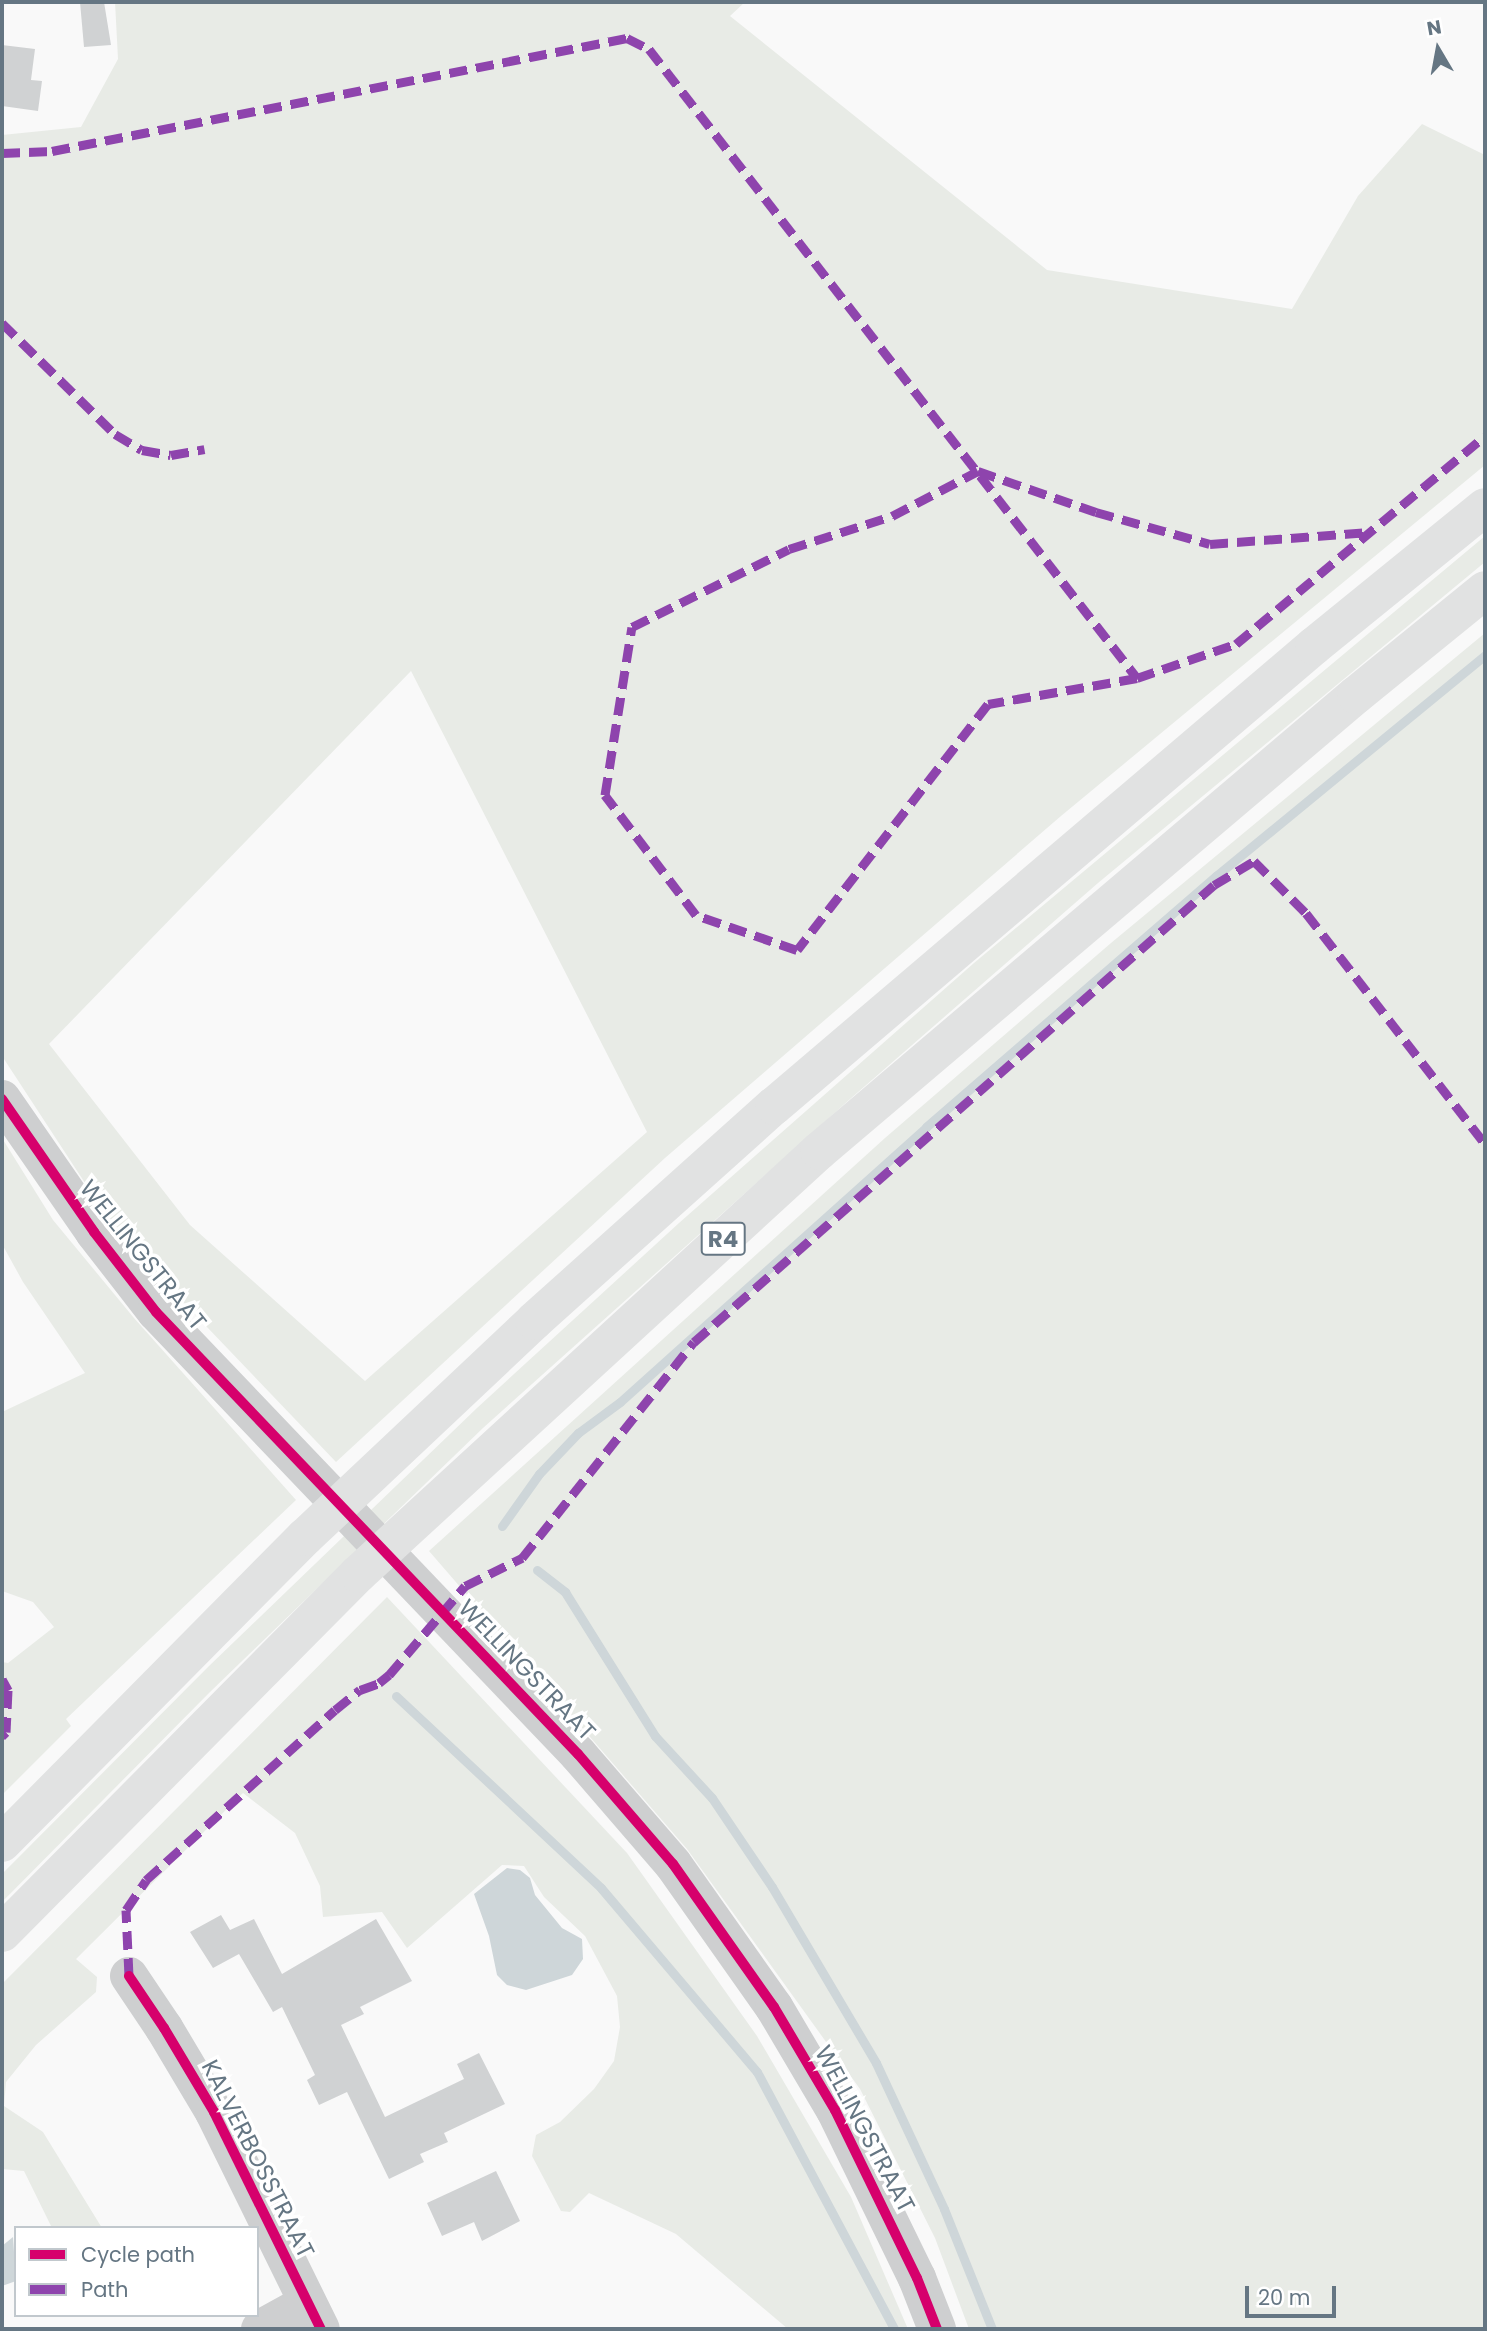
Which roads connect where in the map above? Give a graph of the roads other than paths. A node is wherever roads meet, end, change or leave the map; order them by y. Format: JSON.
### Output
{"nodes":[{"id":1,"x":1485,"y":507,"type":"edge"},
{"id":2,"x":1485,"y":590,"type":"edge"},
{"id":3,"x":2,"y":1099,"type":"edge"},
{"id":4,"x":2,"y":1843,"type":"edge"},
{"id":5,"x":2,"y":1933,"type":"edge"},
{"id":6,"x":129,"y":1976,"type":"dead end"},
{"id":7,"x":314,"y":2316,"type":"edge"},
{"id":8,"x":260,"y":2329,"type":"edge"},
{"id":9,"x":937,"y":2329,"type":"edge"}],
"edges":[{"from":1,"to":4,"type":"highway","number":"R4"},
{"from":2,"to":5,"type":"highway","number":"R4"},
{"from":3,"to":9,"type":"street","name":"WELLINGSTRAAT"},
{"from":6,"to":7,"type":"street","name":"KALVERBOSSTRAAT"},
{"from":7,"to":8,"type":"street","name":"KALVERBOSSTRAAT"}]}
